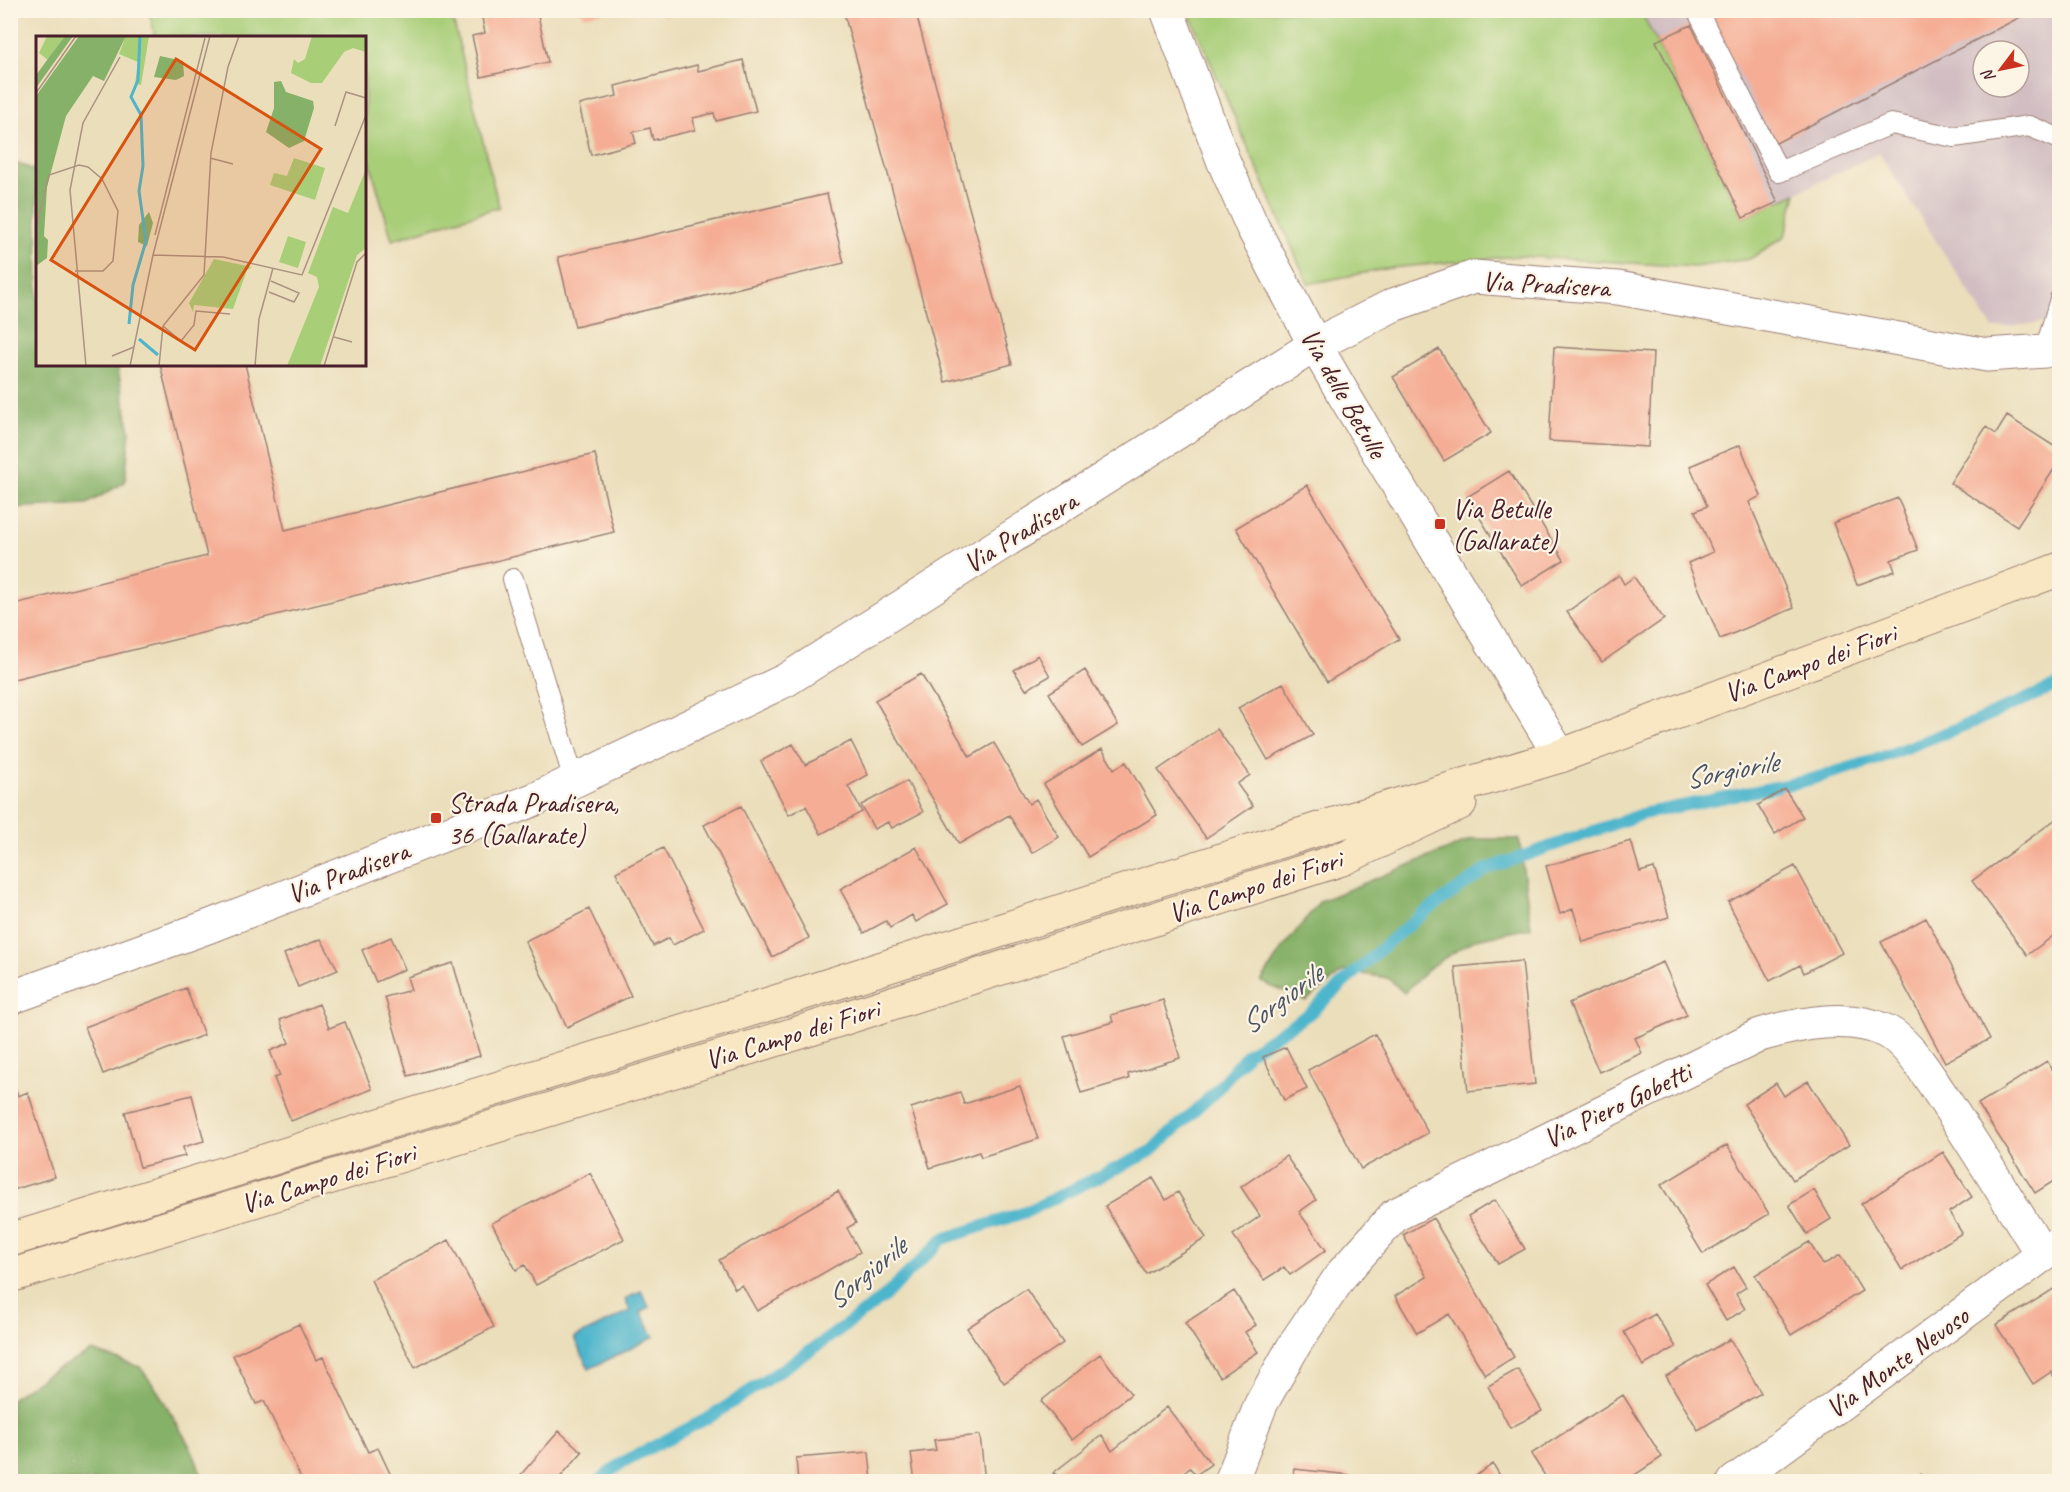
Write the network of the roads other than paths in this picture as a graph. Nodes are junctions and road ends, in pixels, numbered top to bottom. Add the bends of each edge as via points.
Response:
1 (1167, 10) edge
2 (1697, 10) edge
3 (2060, 139) edge
4 (2060, 298) edge
5 (1315, 345) junction
6 (2052, 347) edge
7 (2060, 569) edge
8 (513, 579) dead end
9 (1560, 756) junction
10 (574, 780) junction
11 (10, 998) edge
12 (10, 1240) edge
13 (2051, 1249) edge
14 (10, 1276) edge
15 (1231, 1482) edge
16 (1734, 1482) edge

1 - 5 street, Via delle Betulle via 1222,160
2 - 3 lane via 1779,172 1891,124 1954,137 2029,126
4 - 6 lane
5 - 6 street, Via Pradisera via 1393,305 1474,277 1618,288 1987,355
5 - 9 street, Via delle Betulle
5 - 10 street, Via Pradisera via 786,680
7 - 9 street, Via Campo dei Fiori
8 - 10 lane
9 - 12 street, Via Campo dei Fiori
9 - 14 street, Via Campo dei Fiori via 1342,859 826,1024
10 - 11 street, Via Pradisera via 538,798 210,926
13 - 15 street, Via Piero Gobetti via 1910,1051 1887,1031 1852,1022 1788,1026 1760,1035 1395,1215 1342,1274 1296,1342 1261,1404
13 - 16 street, Via Monte Nevoso

